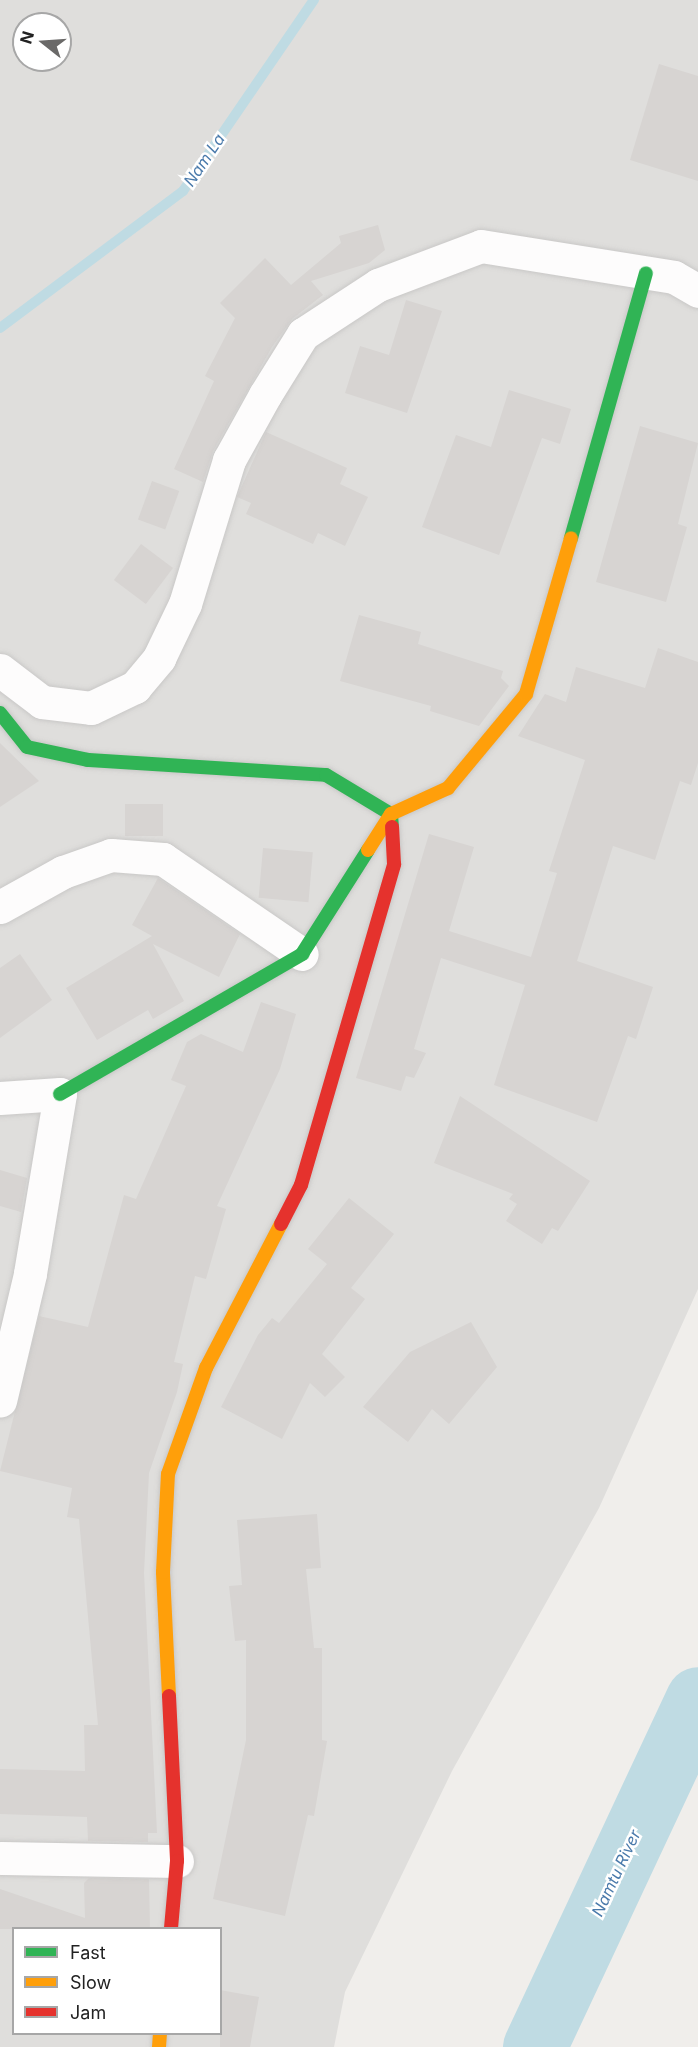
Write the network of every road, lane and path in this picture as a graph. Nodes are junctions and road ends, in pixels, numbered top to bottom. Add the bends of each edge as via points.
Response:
1 (646, 273) junction
2 (698, 291) edge
3 (0, 670) edge
4 (0, 713) edge
5 (391, 814) junction
6 (0, 907) edge
7 (302, 954) junction
8 (60, 1094) junction
9 (0, 1098) edge
10 (0, 1401) edge
11 (0, 1858) edge
12 (177, 1862) junction
13 (171, 1927) edge

1 - 2 street via 674,277
1 - 3 street via 481,246 378,285 303,334 265,395 229,460 185,604 159,658 135,687 91,708 42,702
1 - 5 street via 526,694 480,756 448,788
4 - 5 street via 27,747 88,760 326,775
5 - 7 street
5 - 12 street via 394,864 301,1185 206,1368 168,1474 163,1572
6 - 7 street via 63,872 111,855 163,859
7 - 8 street
8 - 9 street
8 - 10 street via 30,1274
11 - 12 street
12 - 13 street

